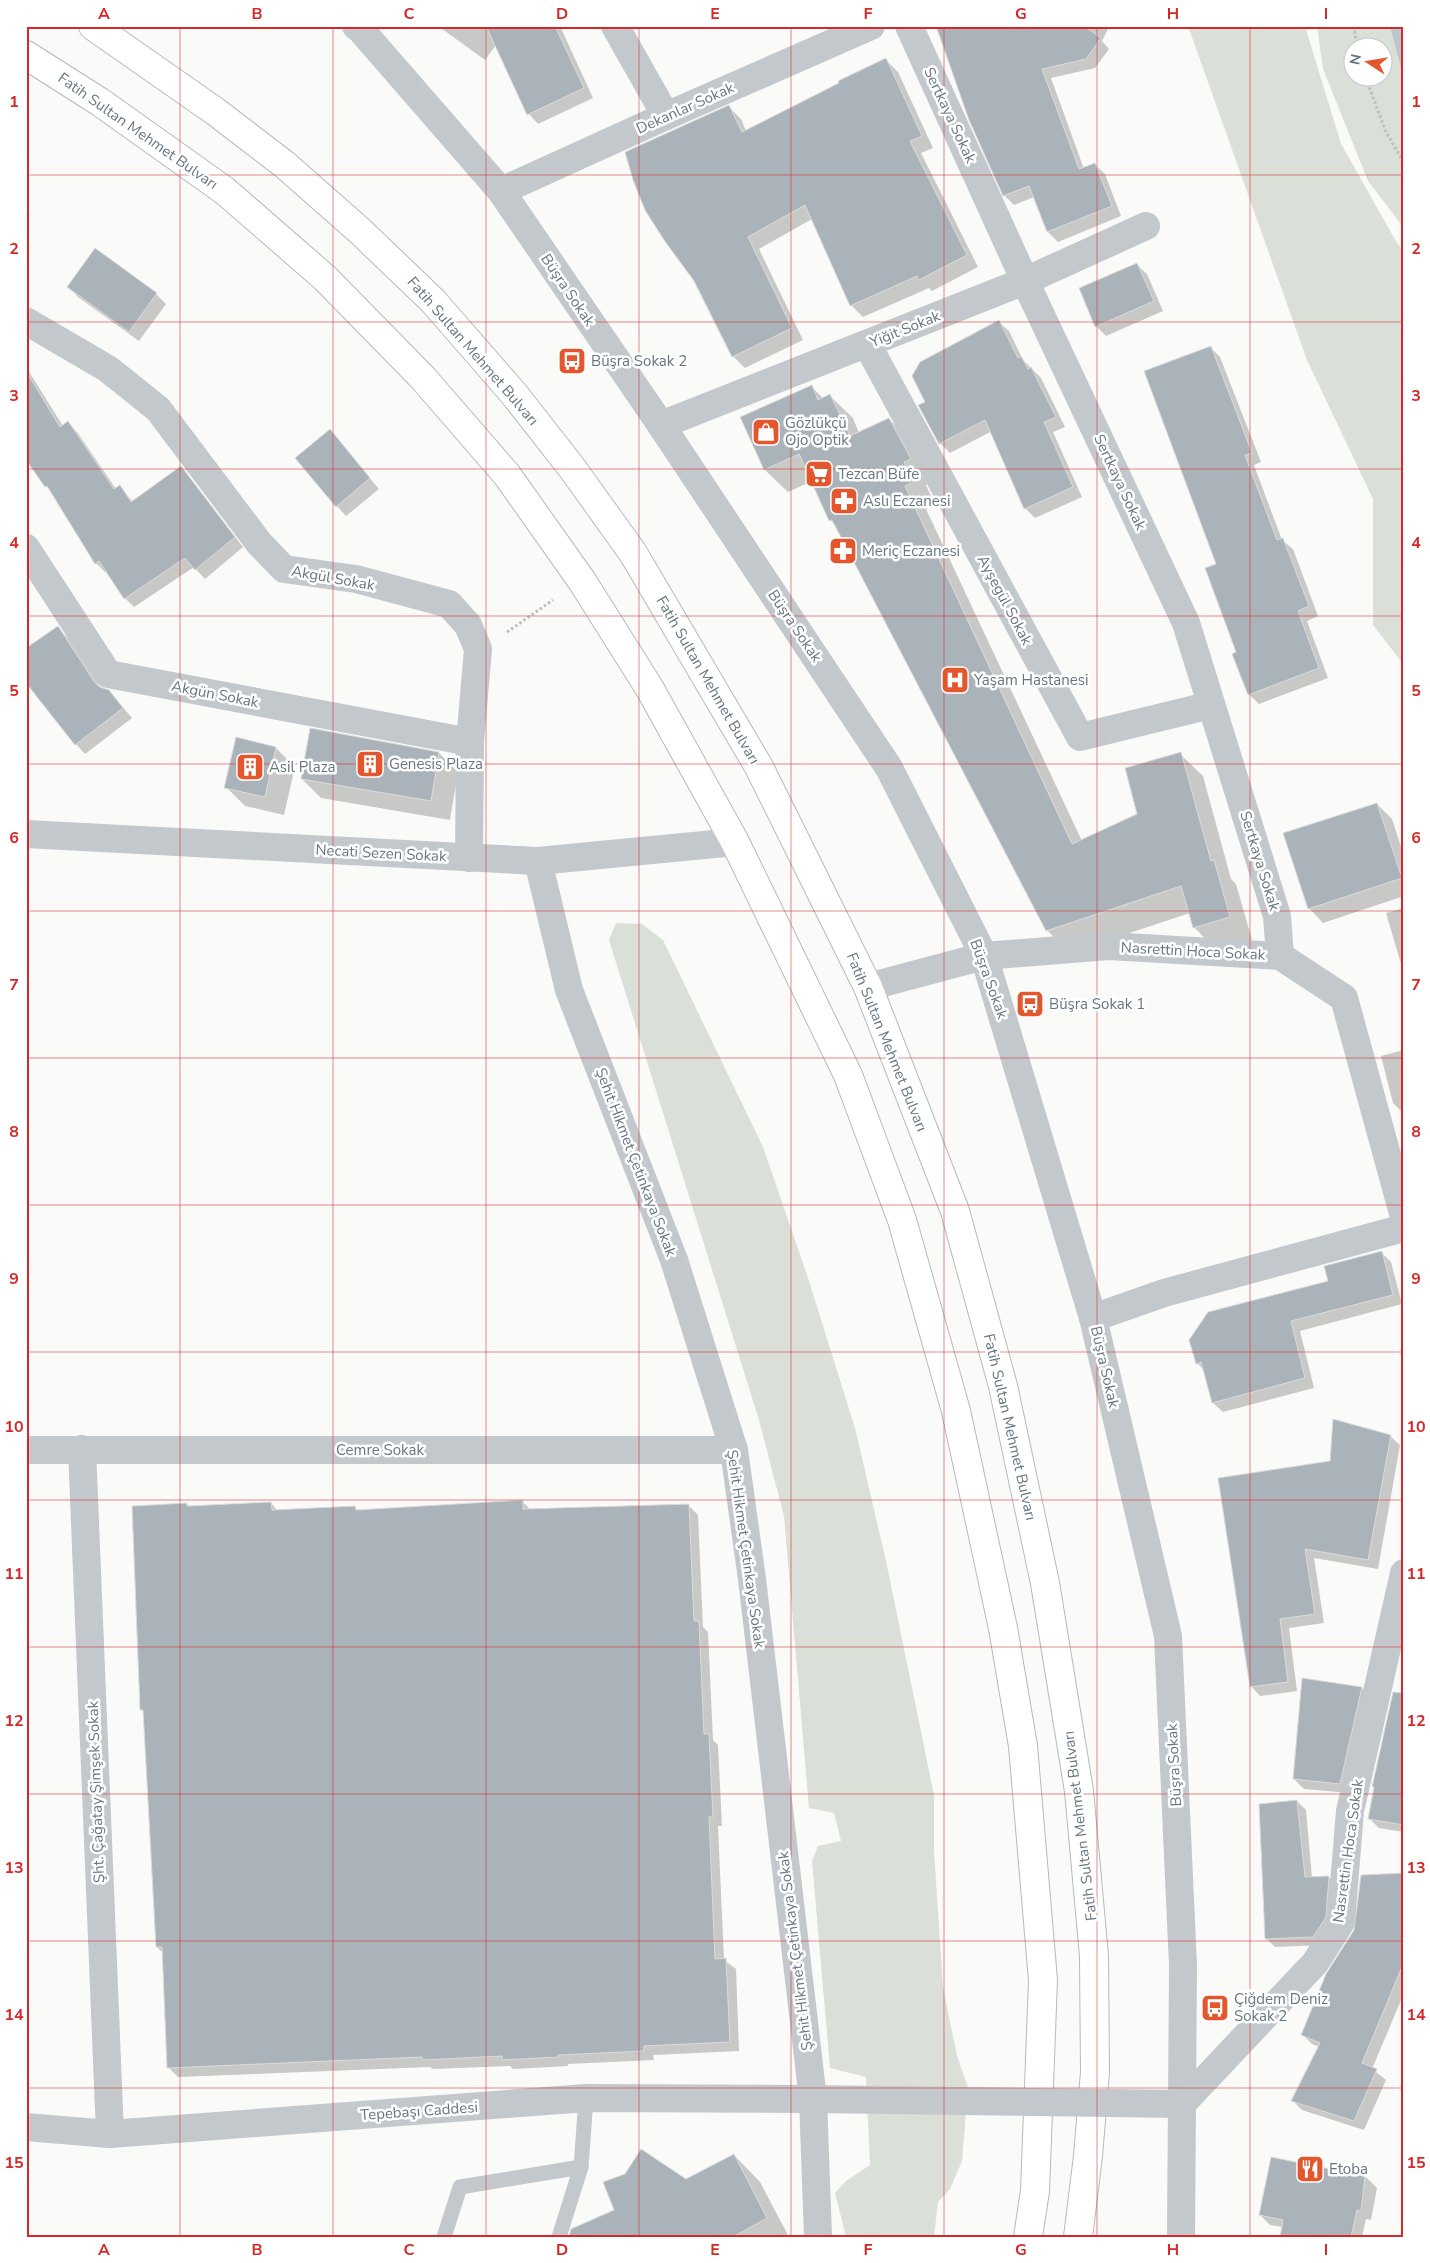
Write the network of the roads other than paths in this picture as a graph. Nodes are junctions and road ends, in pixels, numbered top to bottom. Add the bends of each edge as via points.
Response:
1 (92, 26) edge
2 (615, 26) edge
3 (871, 26) edge
4 (909, 26) edge
5 (360, 27) edge
6 (26, 55) edge
7 (666, 116) junction
8 (501, 191) junction
9 (1146, 226) dead end
10 (1025, 281) junction
11 (26, 320) edge
12 (867, 344) junction
13 (661, 425) junction
14 (26, 548) edge
15 (1211, 705) junction
16 (470, 742) junction
17 (26, 834) edge
18 (735, 842) junction
19 (469, 858) junction
20 (538, 861) junction
21 (984, 956) junction
22 (1280, 956) junction
23 (868, 987) junction
24 (1404, 1217) edge
25 (1404, 1228) edge
26 (1093, 1318) junction
27 (82, 1449) junction
28 (26, 1450) edge
29 (734, 1450) junction
30 (1404, 1573) edge
31 (586, 2098) junction
32 (813, 2099) junction
33 (1182, 2104) junction
34 (26, 2127) edge
35 (110, 2134) junction
36 (581, 2168) junction
37 (444, 2237) edge
38 (559, 2237) edge
39 (818, 2237) edge
40 (1028, 2237) edge
41 (1078, 2237) edge
42 (1181, 2237) edge

1 - 23 main road, Fatih Sultan Mehmet Bulvarı via 216,112 284,164 433,301 514,394 572,468 643,569 759,767
2 - 7 street
3 - 7 street, Dekanlar Sokak
4 - 10 street, Sertkaya Sokak
5 - 8 street, Büşra Sokak
6 - 18 main road, Fatih Sultan Mehmet Bulvarı via 100,102 225,191 325,278 423,378 507,476 582,581 650,689
7 - 8 street, Dekanlar Sokak
8 - 13 street, Büşra Sokak
9 - 10 street, Yiğit Sokak
10 - 12 street, Yiğit Sokak
10 - 15 street, Sertkaya Sokak via 1186,623
11 - 16 street, Akgül Sokak via 108,369 158,409 259,543 284,569 356,579 450,604 468,625 478,649
12 - 13 street, Yiğit Sokak
12 - 15 street, Ayşegül Sokak via 1080,737
13 - 21 street, Büşra Sokak via 889,768
14 - 16 street, Akgün Sokak via 108,674
15 - 22 street, Sertkaya Sokak via 1277,916
16 - 19 street, Akgül Sokak
17 - 19 street, Necati Sezen Sokak
18 - 20 street, Necati Sezen Sokak
18 - 40 main road, Fatih Sultan Mehmet Bulvarı via 848,1075 902,1220 956,1411 1003,1628 1023,1746 1043,1980 1035,2191
19 - 20 street, Necati Sezen Sokak
20 - 29 street, Şehit Hikmet Çetinkaya Sokak via 569,990 674,1260
21 - 22 street, Nasrettin Hoca Sokak via 1109,946
21 - 23 street, Nasrettin Hoca Sokak
21 - 26 street, Büşra Sokak
22 - 24 street, Nasrettin Hoca Sokak via 1344,998
23 - 41 main road, Fatih Sultan Mehmet Bulvarı via 955,1211 1003,1386 1045,1583 1079,1791 1094,1956 1095,2072
25 - 26 street via 1164,1294
26 - 33 street, Büşra Sokak via 1168,1636 1183,1965
27 - 28 street, Cemre Sokak
27 - 29 street, Cemre Sokak
27 - 35 street, Şht. Çağatay Şimşek Sokak
29 - 32 street, Şehit Hikmet Çetinkaya Sokak
30 - 33 street, Nasrettin Hoca Sokak via 1350,1811 1341,1922 1316,1963
31 - 32 street, Tepebaşı Caddesi
31 - 35 street, Tepebaşı Caddesi
31 - 36 lane
32 - 33 street, Tepebaşı Caddesi, bridge
32 - 39 street, Şehit Hikmet Çetinkaya Sokak
33 - 42 street, Büşra Sokak
34 - 35 street, Tepebaşı Caddesi
36 - 37 lane via 460,2186
36 - 38 lane

